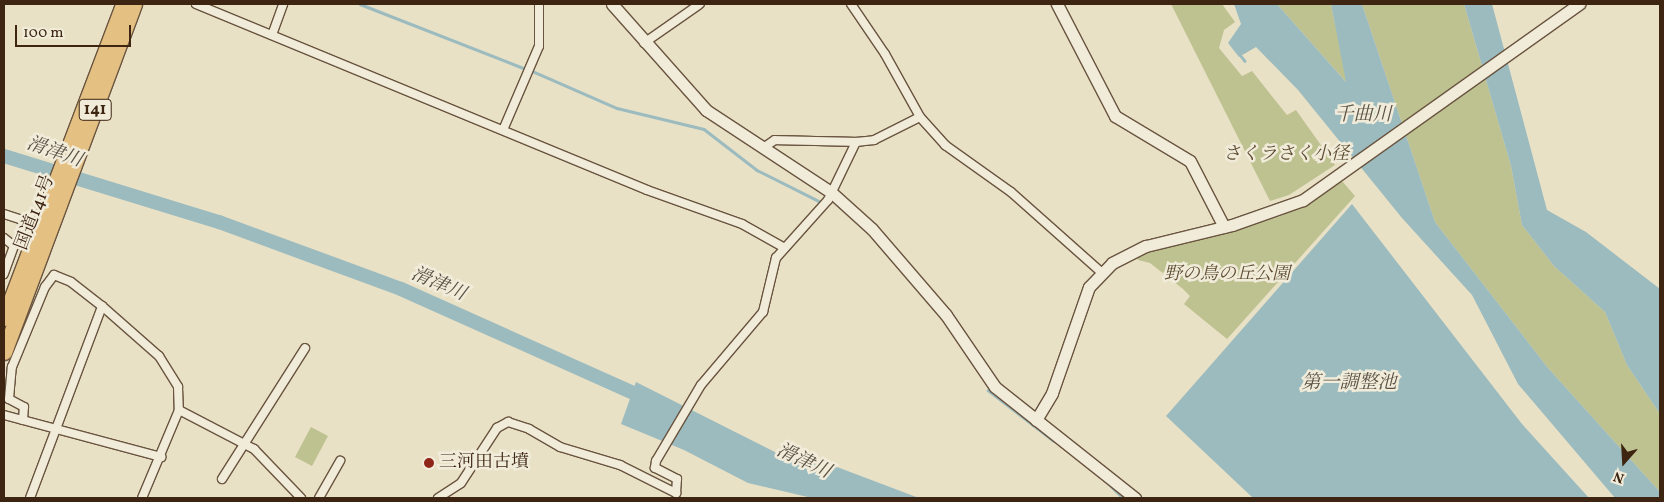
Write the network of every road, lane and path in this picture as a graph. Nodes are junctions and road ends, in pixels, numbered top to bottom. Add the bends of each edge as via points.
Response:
1 (123, 4) edge
2 (134, 4) edge
3 (196, 4) edge
4 (284, 4) edge
5 (539, 4) edge
6 (612, 4) edge
7 (700, 4) edge
8 (851, 4) edge
9 (1057, 4) edge
10 (1580, 4) edge
11 (272, 34) junction
12 (644, 43) junction
13 (920, 117) junction
14 (502, 130) junction
15 (856, 142) junction
16 (763, 148) junction
17 (831, 192) junction
18 (4, 214) edge
19 (46, 218) junction
20 (1224, 227) junction
21 (4, 238) edge
22 (785, 248) junction
23 (1101, 272) junction
24 (4, 274) edge
25 (102, 306) junction
26 (4, 318) edge
27 (305, 348) dead end
28 (4, 352) edge
29 (179, 410) junction
30 (4, 415) edge
31 (23, 420) junction
32 (1036, 420) junction
33 (56, 428) junction
34 (243, 442) junction
35 (161, 457) junction
36 (340, 461) dead end
37 (222, 479) dead end
38 (30, 498) edge
39 (142, 498) edge
40 (301, 498) edge
41 (319, 498) edge
42 (438, 498) edge
43 (1135, 498) edge

1 - 19 highway, 国道141号 / 141
2 - 19 highway, 国道141号 / 141
3 - 11 street
4 - 11 street
5 - 14 street via 539,46
6 - 12 street
7 - 12 street
8 - 13 street via 885,54
9 - 20 street via 1115,116 1190,161
10 - 20 street via 1348,170 1289,207
11 - 14 street
12 - 16 street via 706,110
13 - 15 street via 874,140
13 - 23 street via 959,158 1012,192
14 - 22 street via 742,224
15 - 16 street via 775,140
15 - 17 street
16 - 17 street
17 - 22 street via 810,224
17 - 32 street via 907,268 946,315 995,387
18 - 19 street
19 - 26 highway, 国道141号 / 141
19 - 28 highway, 国道141号 / 141
20 - 23 street via 1134,250
21 - 24 street via 14,246
22 - 42 street via 773,264 763,312 694,399 656,462 655,468 677,479 676,493 620,465 560,447 529,429 508,422 497,428 461,483
23 - 32 street via 1082,304 1052,393
25 - 29 street via 166,362 178,387
25 - 31 street via 71,282 54,275 50,278 11,373 10,398 24,407
25 - 33 street
27 - 34 street
29 - 34 street
29 - 35 street
30 - 31 street
31 - 33 street
32 - 43 street
33 - 35 street
33 - 38 street
34 - 37 street
34 - 40 street
35 - 39 street
36 - 41 street

